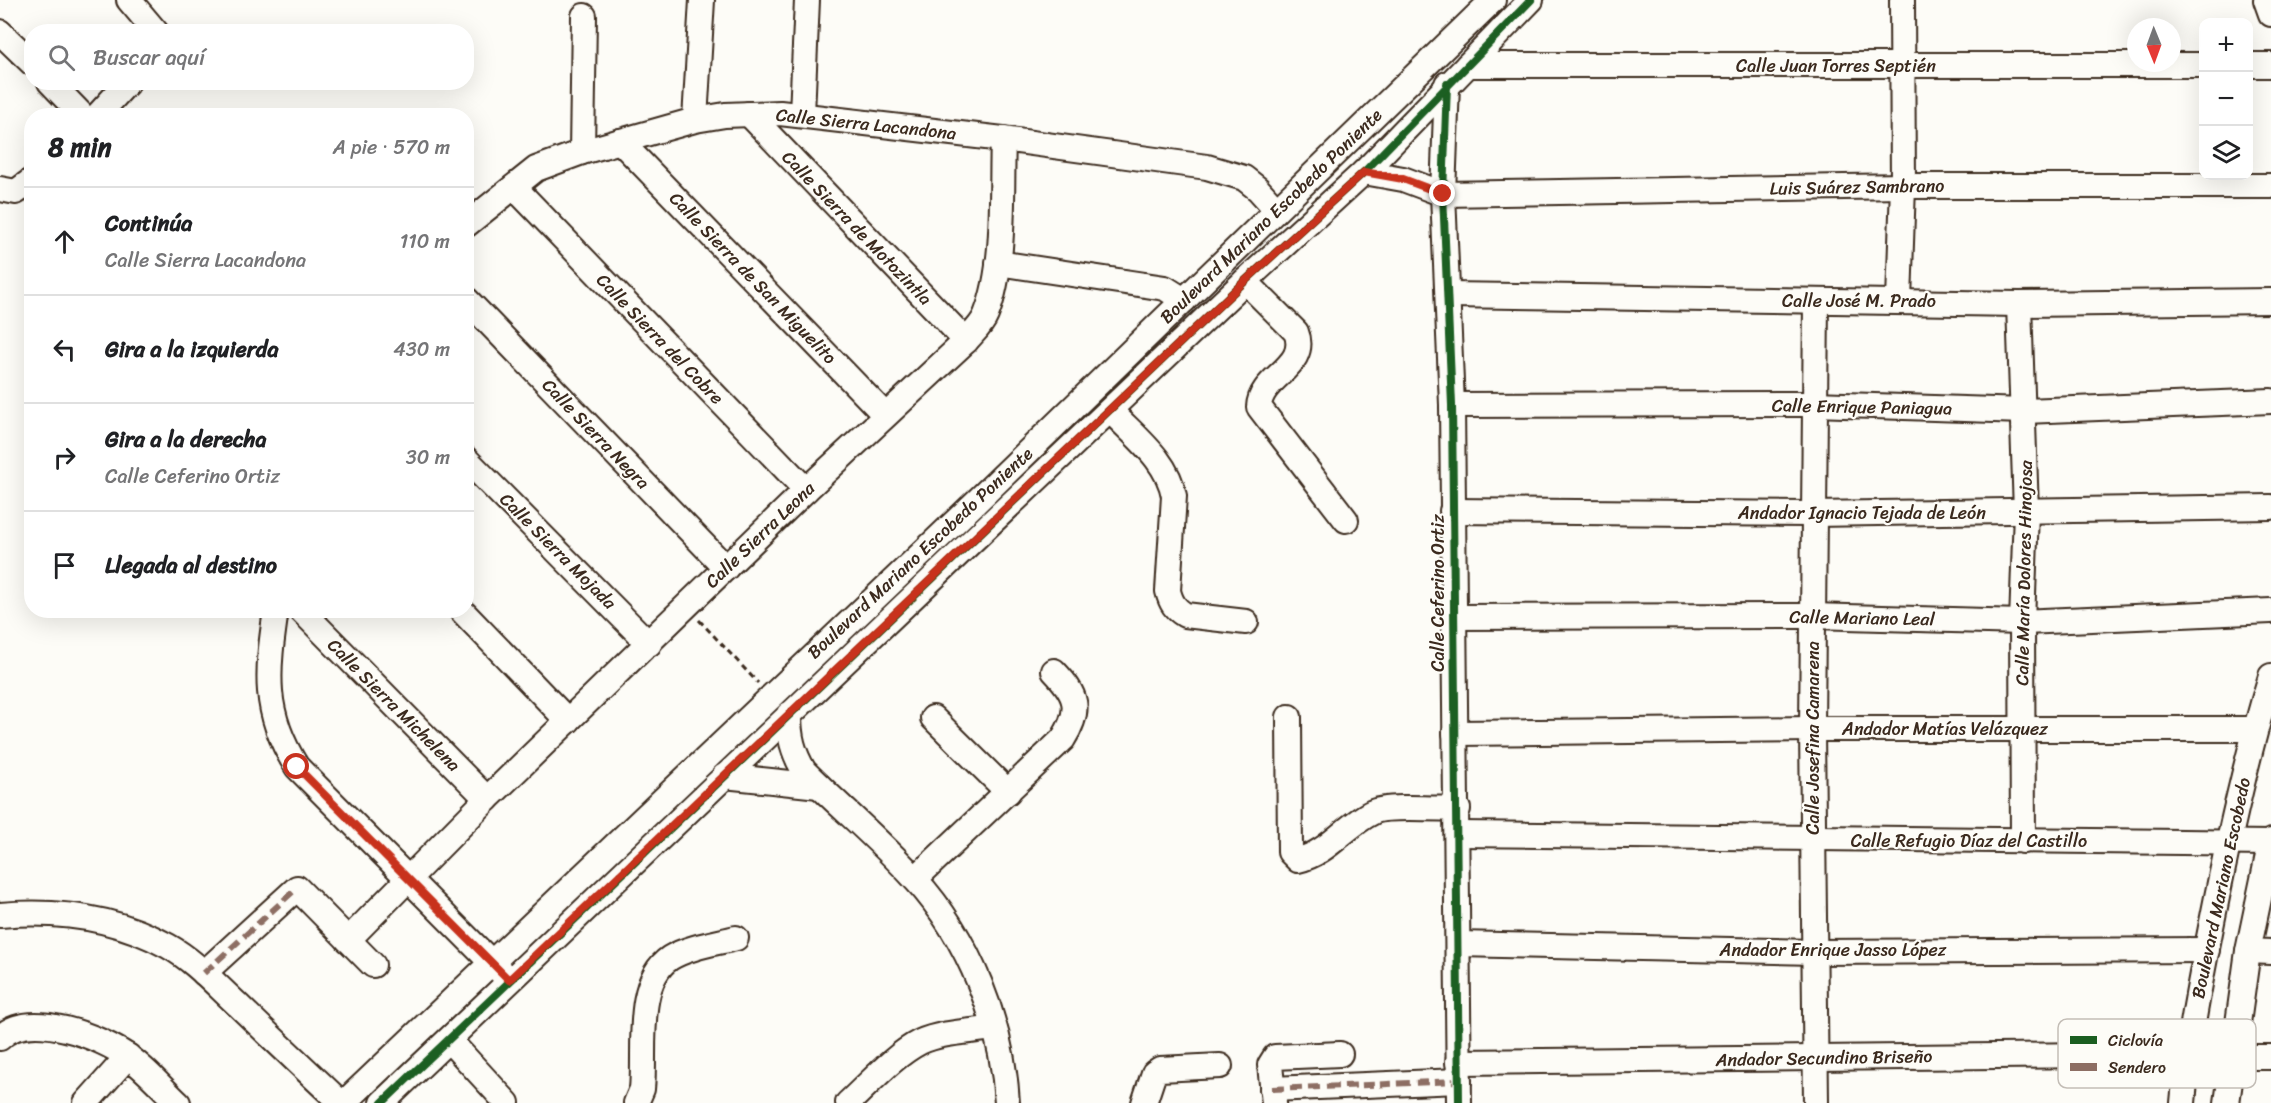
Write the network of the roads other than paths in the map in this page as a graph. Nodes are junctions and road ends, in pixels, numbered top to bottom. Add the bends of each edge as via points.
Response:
1 (129, 0) edge
2 (702, 0) edge
3 (807, 0) edge
4 (1493, 0) edge
5 (1531, 0) edge
6 (1902, 0) edge
7 (2265, 0) edge
8 (2271, 14) edge
9 (584, 16) dead end
10 (149, 24) edge
11 (0, 32) edge
12 (24, 55) edge
13 (1468, 65) junction
14 (2199, 65) edge
15 (2253, 65) edge
16 (2271, 65) edge
17 (1900, 66) junction
18 (1447, 84) junction
19 (58, 90) edge
20 (121, 90) edge
21 (75, 108) edge
22 (104, 108) edge
23 (749, 114) junction
24 (802, 114) junction
25 (694, 120) junction
26 (1003, 139) junction
27 (620, 141) junction
28 (582, 152) junction
29 (1364, 172) junction
30 (24, 186) edge
31 (1903, 186) junction
32 (2271, 186) edge
33 (514, 187) junction
34 (0, 190) edge
35 (1443, 194) junction
36 (1276, 209) junction
37 (474, 219) edge
38 (998, 263) junction
39 (1245, 281) junction
40 (1448, 295) junction
41 (1185, 300) junction
42 (1899, 300) junction
43 (1816, 301) junction
44 (2271, 301) edge
45 (2019, 304) junction
46 (474, 308) edge
47 (966, 341) junction
48 (2271, 401) edge
49 (1814, 404) junction
50 (1452, 405) junction
51 (1111, 411) junction
52 (2024, 411) junction
53 (885, 414) junction
54 (474, 467) edge
55 (806, 490) junction
56 (976, 502) junction
57 (2271, 507) edge
58 (1452, 511) junction
59 (2026, 512) junction
60 (1813, 514) junction
61 (1346, 520) dead end
62 (995, 521) junction
63 (726, 568) junction
64 (2271, 612) edge
65 (1812, 616) junction
66 (1453, 617) junction
67 (275, 618) edge
68 (309, 618) edge
69 (469, 618) edge
70 (1246, 622) dead end
71 (2022, 622) junction
72 (649, 644) junction
73 (1053, 671) dead end
74 (2271, 676) edge
75 (789, 714) junction
76 (1289, 717) dead end
77 (933, 718) dead end
78 (568, 721) junction
79 (1812, 729) junction
80 (2255, 729) junction
81 (2022, 730) junction
82 (1455, 733) junction
83 (724, 776) junction
84 (819, 786) junction
85 (1008, 792) junction
86 (487, 799) junction
87 (1458, 808) junction
88 (1458, 834) junction
89 (1814, 840) junction
90 (2023, 841) junction
91 (2271, 842) edge
92 (2228, 844) junction
93 (407, 878) junction
94 (915, 879) junction
95 (0, 915) edge
96 (736, 938) dead end
97 (348, 940) junction
98 (1459, 944) junction
99 (2207, 950) junction
100 (1815, 952) junction
101 (2259, 952) edge
102 (492, 963) junction
103 (374, 965) dead end
104 (204, 973) junction
105 (509, 980) junction
106 (2195, 1019) edge
107 (2242, 1019) edge
108 (994, 1028) junction
109 (0, 1038) edge
110 (449, 1040) junction
111 (1340, 1054) dead end
112 (2058, 1055) edge
113 (128, 1056) junction
114 (2256, 1057) edge
115 (2271, 1057) edge
116 (1816, 1058) junction
117 (1221, 1066) dead end
118 (1459, 1082) edge
119 (1272, 1086) edge
120 (2185, 1088) edge
121 (2229, 1088) edge
122 (86, 1103) edge
123 (178, 1103) edge
124 (342, 1103) edge
125 (382, 1103) edge
126 (507, 1103) edge
127 (636, 1103) edge
128 (848, 1103) edge
129 (1006, 1103) edge
130 (1144, 1103) edge
131 (1816, 1103) edge
132 (2183, 1103) edge
133 (2227, 1103) edge

1 - 10 street
2 - 25 street
3 - 24 street
4 - 36 street, Boulevard Mariano Escobedo Poniente
5 - 13 street, Boulevard Mariano Escobedo Poniente
6 - 17 street
7 - 8 street
9 - 28 street
11 - 12 street
13 - 17 street, Calle Juan Torres Septién
13 - 18 street, Boulevard Mariano Escobedo Poniente
14 - 17 street, Calle Juan Torres Septién
15 - 16 street
17 - 31 street
18 - 29 street, Boulevard Mariano Escobedo Poniente
18 - 35 street, Calle Ceferino Ortiz
19 - 21 street
20 - 22 street
23 - 24 street, Calle Sierra Lacandona
23 - 25 street, Calle Sierra Lacandona
23 - 47 street, Calle Sierra de Motozintla
24 - 26 street, Calle Sierra Lacandona
25 - 27 street, Calle Sierra Lacandona
26 - 36 street, Calle Sierra Lacandona via 1227,172 1244,178
26 - 38 street, Calle Sierra Leona
27 - 28 street, Calle Sierra Lacandona
27 - 53 street, Calle Sierra de San Miguelito
28 - 33 street, Calle Sierra Lacandona via 536,170
29 - 35 street via 1403,179
29 - 39 street, Boulevard Mariano Escobedo Poniente
30 - 34 street via 16,192
31 - 32 street, Luis Suárez Sambrano
31 - 35 street, Luis Suárez Sambrano
31 - 42 street
33 - 37 street, Calle Sierra Lacandona
33 - 55 street, Calle Sierra del Cobre
35 - 40 street, Calle Ceferino Ortiz
36 - 41 street, Boulevard Mariano Escobedo Poniente
38 - 41 street via 1165,288
38 - 47 street, Calle Sierra Leona via 986,315
39 - 51 street, Boulevard Mariano Escobedo Poniente
39 - 61 street via 1296,332 1300,342 1295,359 1264,391 1258,407
40 - 43 street, Calle José M. Prado
40 - 50 street, Calle Ceferino Ortiz
41 - 56 street, Boulevard Mariano Escobedo Poniente
42 - 43 street, Calle José M. Prado
42 - 45 street, Calle José M. Prado
43 - 49 street, Calle Josefina Camarena
44 - 45 street, Calle José M. Prado
45 - 52 street, Calle María Dolores Hinojosa
46 - 63 street, Calle Sierra Negra
47 - 53 street, Calle Sierra Leona
48 - 52 street, Calle Enrique Paniagua
49 - 50 street, Calle Enrique Paniagua
49 - 52 street, Calle Enrique Paniagua
49 - 60 street, Calle Josefina Camarena
50 - 58 street, Calle Ceferino Ortiz
51 - 62 street, Boulevard Mariano Escobedo Poniente
51 - 70 street via 1162,466 1171,482 1174,496 1170,602 1185,615
52 - 59 street, Calle María Dolores Hinojosa
53 - 55 street, Calle Sierra Leona
54 - 72 street, Calle Sierra Mojada
55 - 63 street, Calle Sierra Leona
56 - 62 street
56 - 102 street, Boulevard Mariano Escobedo Poniente
57 - 59 street, Andador Ignacio Tejada de León
58 - 60 street, Andador Ignacio Tejada de León
58 - 66 street, Calle Ceferino Ortiz
59 - 60 street, Andador Ignacio Tejada de León
59 - 71 street, Calle María Dolores Hinojosa
60 - 65 street, Calle Josefina Camarena
62 - 75 street, Boulevard Mariano Escobedo Poniente
63 - 72 street, Calle Sierra Leona
64 - 71 street, Calle Mariano Leal
65 - 66 street, Calle Mariano Leal
65 - 71 street, Calle Mariano Leal
65 - 79 street, Calle Josefina Camarena
66 - 82 street, Calle Ceferino Ortiz
67 - 93 street via 268,688 271,710 285,748 297,767
68 - 86 street, Calle Sierra Michelena
69 - 78 street
71 - 81 street, Calle María Dolores Hinojosa
72 - 78 street, Calle Sierra Leona
73 - 85 street via 1072,694 1075,705 1071,727 1063,740
74 - 80 street, Boulevard Mariano Escobedo
75 - 83 street, Boulevard Mariano Escobedo Poniente
75 - 84 street via 794,754
76 - 87 street via 1290,852 1299,860 1311,857 1376,810
77 - 85 street
78 - 86 street, Calle Sierra Leona
79 - 81 street, Andador Matías Velázquez
79 - 82 street, Andador Matías Velázquez
79 - 89 street, Calle Josefina Camarena
80 - 81 street, Andador Matías Velázquez
80 - 92 street, Boulevard Mariano Escobedo
81 - 90 street, Calle María Dolores Hinojosa
82 - 87 street, Calle Ceferino Ortiz
83 - 84 street
83 - 105 street, Boulevard Mariano Escobedo Poniente
84 - 94 street
85 - 94 street
86 - 93 street, Calle Sierra Leona
87 - 88 street, Calle Ceferino Ortiz
88 - 89 street, Calle Refugio Díaz del Castillo
88 - 98 street, Calle Ceferino Ortiz
89 - 90 street, Calle Refugio Díaz del Castillo
89 - 100 street, Calle Josefina Camarena
90 - 92 street, Calle Refugio Díaz del Castillo
91 - 92 street, Calle Refugio Díaz del Castillo
91 - 101 street
92 - 99 street, Boulevard Mariano Escobedo
93 - 97 street, Calle Sierra Leona
93 - 102 street
94 - 108 street via 959,942
95 - 104 street via 81,916 123,927 169,947
96 - 127 street via 671,957 652,978 646,994 642,1089
97 - 103 street
97 - 104 street via 297,888
98 - 100 street, Andador Enrique Jasso López
98 - 118 street, Calle Ceferino Ortiz
99 - 100 street, Andador Enrique Jasso López
99 - 106 street, Boulevard Mariano Escobedo
100 - 116 street, Calle Josefina Camarena
101 - 107 street
102 - 105 street
102 - 124 street, Boulevard Mariano Escobedo Poniente
104 - 124 street
105 - 110 street, Boulevard Mariano Escobedo Poniente
108 - 128 street via 920,1042
108 - 129 street via 1002,1054
109 - 113 street via 19,1027 49,1026 75,1032
110 - 125 street, Boulevard Mariano Escobedo Poniente
110 - 126 street
111 - 119 street via 1275,1057
112 - 116 street, Andador Secundino Briseño
113 - 122 street
113 - 123 street
114 - 115 street
116 - 118 street, Andador Secundino Briseño
116 - 131 street, Calle Josefina Camarena
117 - 130 street via 1160,1069 1154,1073
118 - 119 street, Andador Secundino Briseño
120 - 132 street, Boulevard Mariano Escobedo
121 - 133 street

